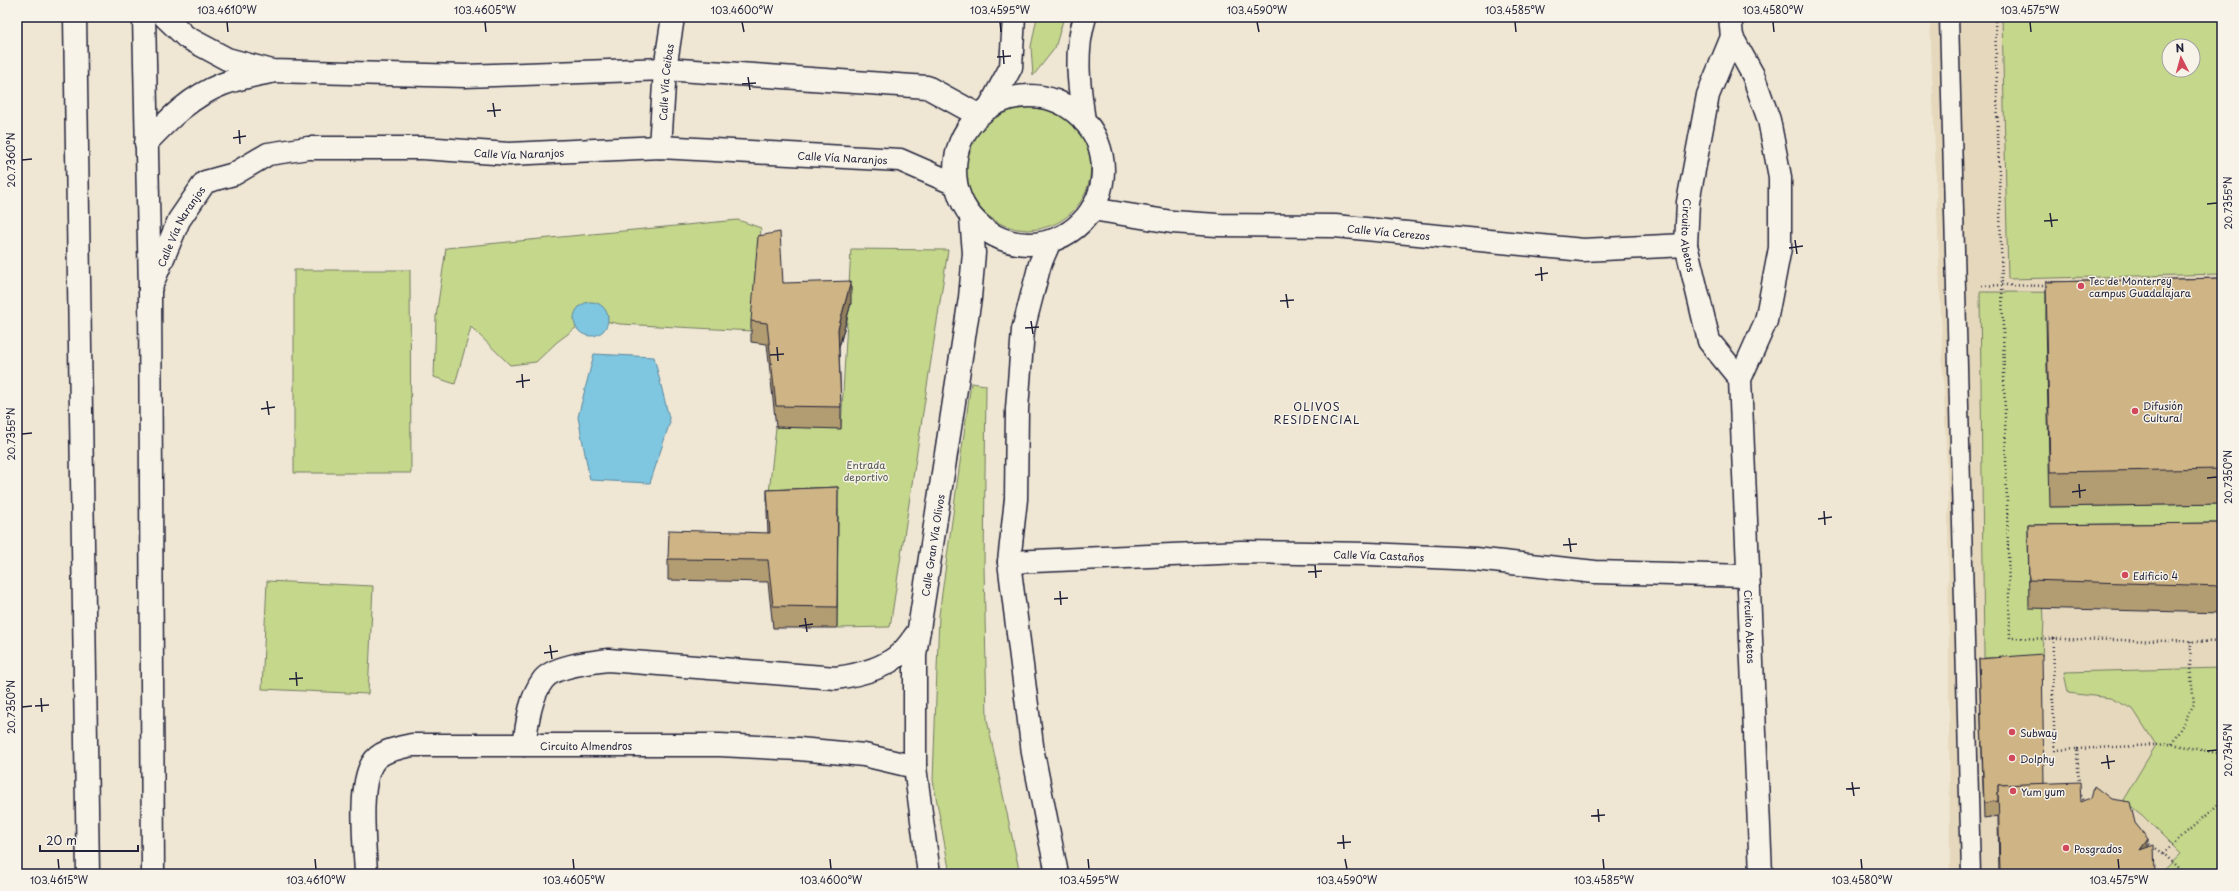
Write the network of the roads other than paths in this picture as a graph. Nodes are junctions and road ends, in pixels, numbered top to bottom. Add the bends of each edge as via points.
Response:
1 (76, 17) edge
2 (144, 17) edge
3 (165, 17) edge
4 (673, 17) edge
5 (1014, 17) edge
6 (1085, 17) edge
7 (1949, 17) edge
8 (1731, 27) edge
9 (665, 69) junction
10 (272, 71) junction
11 (984, 111) junction
12 (1084, 120) junction
13 (146, 143) junction
14 (660, 147) junction
15 (955, 184) junction
16 (1092, 209) junction
17 (971, 218) junction
18 (1050, 241) junction
19 (1686, 244) junction
20 (150, 289) junction
21 (1740, 379) junction
22 (1009, 562) junction
23 (1748, 576) junction
24 (919, 631) junction
25 (524, 746) junction
26 (915, 767) junction
27 (88, 874) edge
28 (153, 874) edge
29 (366, 874) edge
30 (928, 874) edge
31 (1057, 874) edge
32 (1761, 874) edge
33 (1971, 874) edge

1 - 27 street
2 - 13 street
3 - 10 street via 186,37 227,59
4 - 9 street, Calle Vía Ceibas
5 - 11 street via 1011,68
6 - 12 street via 1078,56 1078,80
7 - 33 lane
8 - 19 street, Circuito Abetos via 1708,95 1688,202
8 - 21 street, Circuito Abetos via 1770,120 1780,177 1780,248 1766,321
9 - 10 street via 465,76
9 - 11 street via 928,87
9 - 14 street, Calle Vía Ceibas
10 - 13 street via 224,83 196,97 171,116
11 - 12 street via 1017,97 1040,96 1057,101
11 - 15 street via 966,130 957,146
12 - 16 street via 1095,136 1101,154 1103,173 1100,192
13 - 20 street
14 - 15 street, Calle Vía Naranjos via 900,160
14 - 20 street, Calle Vía Naranjos via 509,154 422,148 308,148 268,154 234,174 205,182 179,220
15 - 17 street via 961,202
16 - 18 street via 1080,224 1065,235
16 - 19 street, Calle Vía Cerezos via 1172,222 1335,226 1583,250
17 - 18 street via 998,238 1015,243 1033,244
17 - 24 street, Calle Gran Vía Olivos via 974,253 970,298
18 - 22 street via 1040,264 1022,330 1017,409 1016,499
19 - 21 street, Circuito Abetos via 1709,341
20 - 28 street
21 - 23 street, Circuito Abetos
22 - 23 street, Calle Vía Castaños via 1241,552 1368,554 1475,558 1596,572
22 - 31 street via 1033,753
23 - 32 street, Circuito Abetos
24 - 25 street via 901,653 881,665 860,675 836,678 608,660 571,665 543,679 529,710
24 - 26 street, Calle Gran Vía Olivos via 915,655
25 - 26 street, Circuito Almendros via 720,745 799,749 864,755
25 - 29 street, Circuito Almendros via 412,745 392,749 382,755 372,764 364,794
26 - 30 street, Calle Gran Vía Olivos

